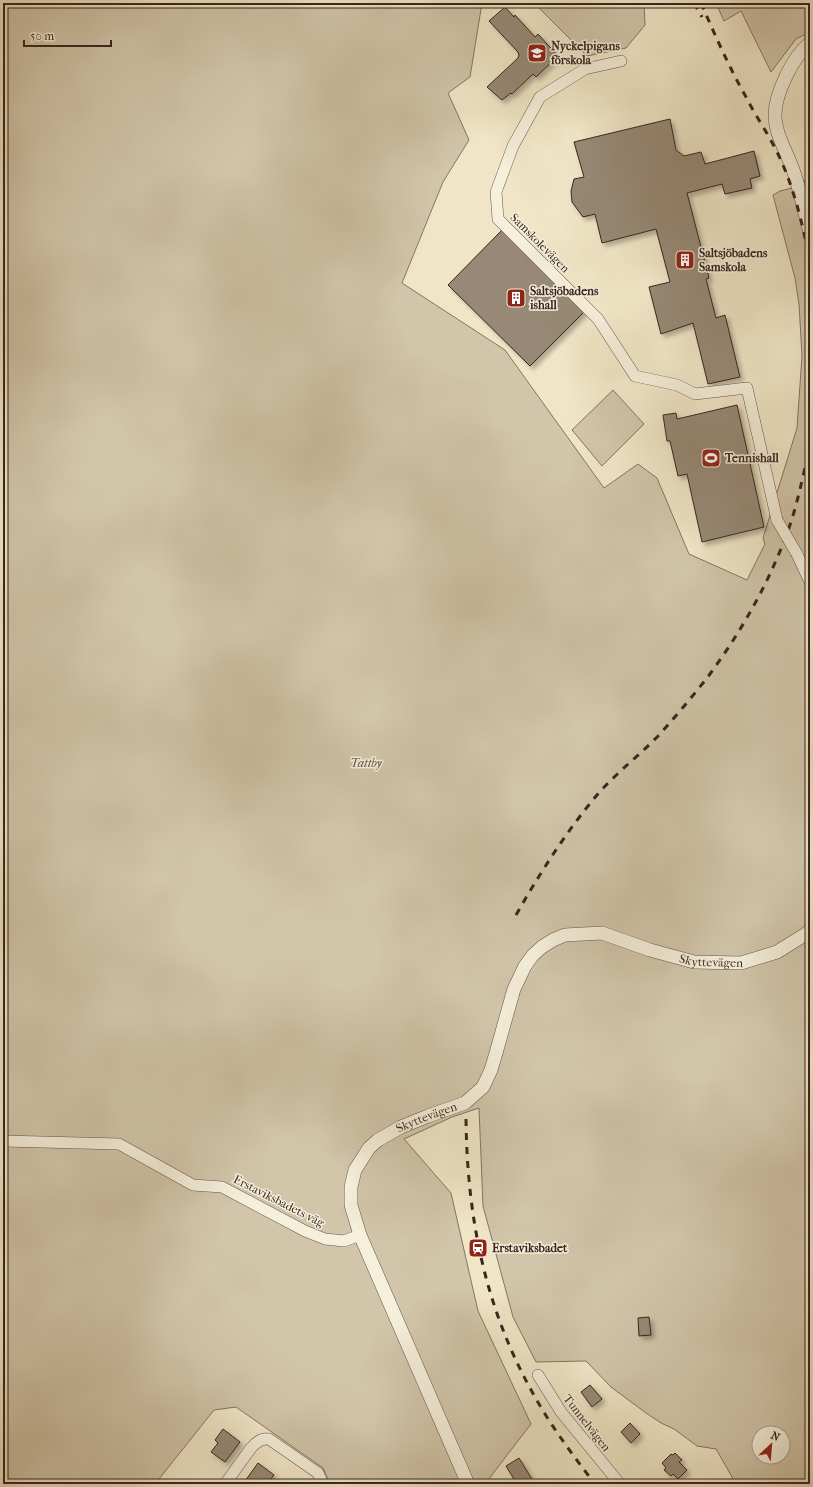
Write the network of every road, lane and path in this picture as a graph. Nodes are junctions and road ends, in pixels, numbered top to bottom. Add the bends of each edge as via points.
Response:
1 (810, 43) edge
2 (621, 61) dead end
3 (810, 232) edge
4 (810, 582) edge
5 (810, 930) edge
6 (3, 1141) edge
7 (360, 1235) junction
8 (538, 1375) dead end
9 (225, 1484) edge
10 (323, 1484) edge
11 (468, 1484) edge
12 (620, 1484) edge

1 - 3 street via 796,58 778,93 775,117
2 - 4 street, Samskolevägen, bridge via 585,69 540,97 513,146 496,192 498,219 598,319 636,376 678,385 695,394 747,388 777,520
5 - 7 street, Skyttevägen via 777,952 741,962 694,962 602,933 565,935 542,947 525,966 514,989 491,1070 483,1087 465,1103 408,1124 378,1140 369,1148 355,1170 351,1205
6 - 7 street, Erstaviksbadets väg via 119,1144 193,1185 222,1187 305,1232 325,1239 344,1241
7 - 11 street, Skyttevägen
8 - 12 street, Tunnelvägen via 560,1412
9 - 10 street via 255,1442 265,1438 318,1472

